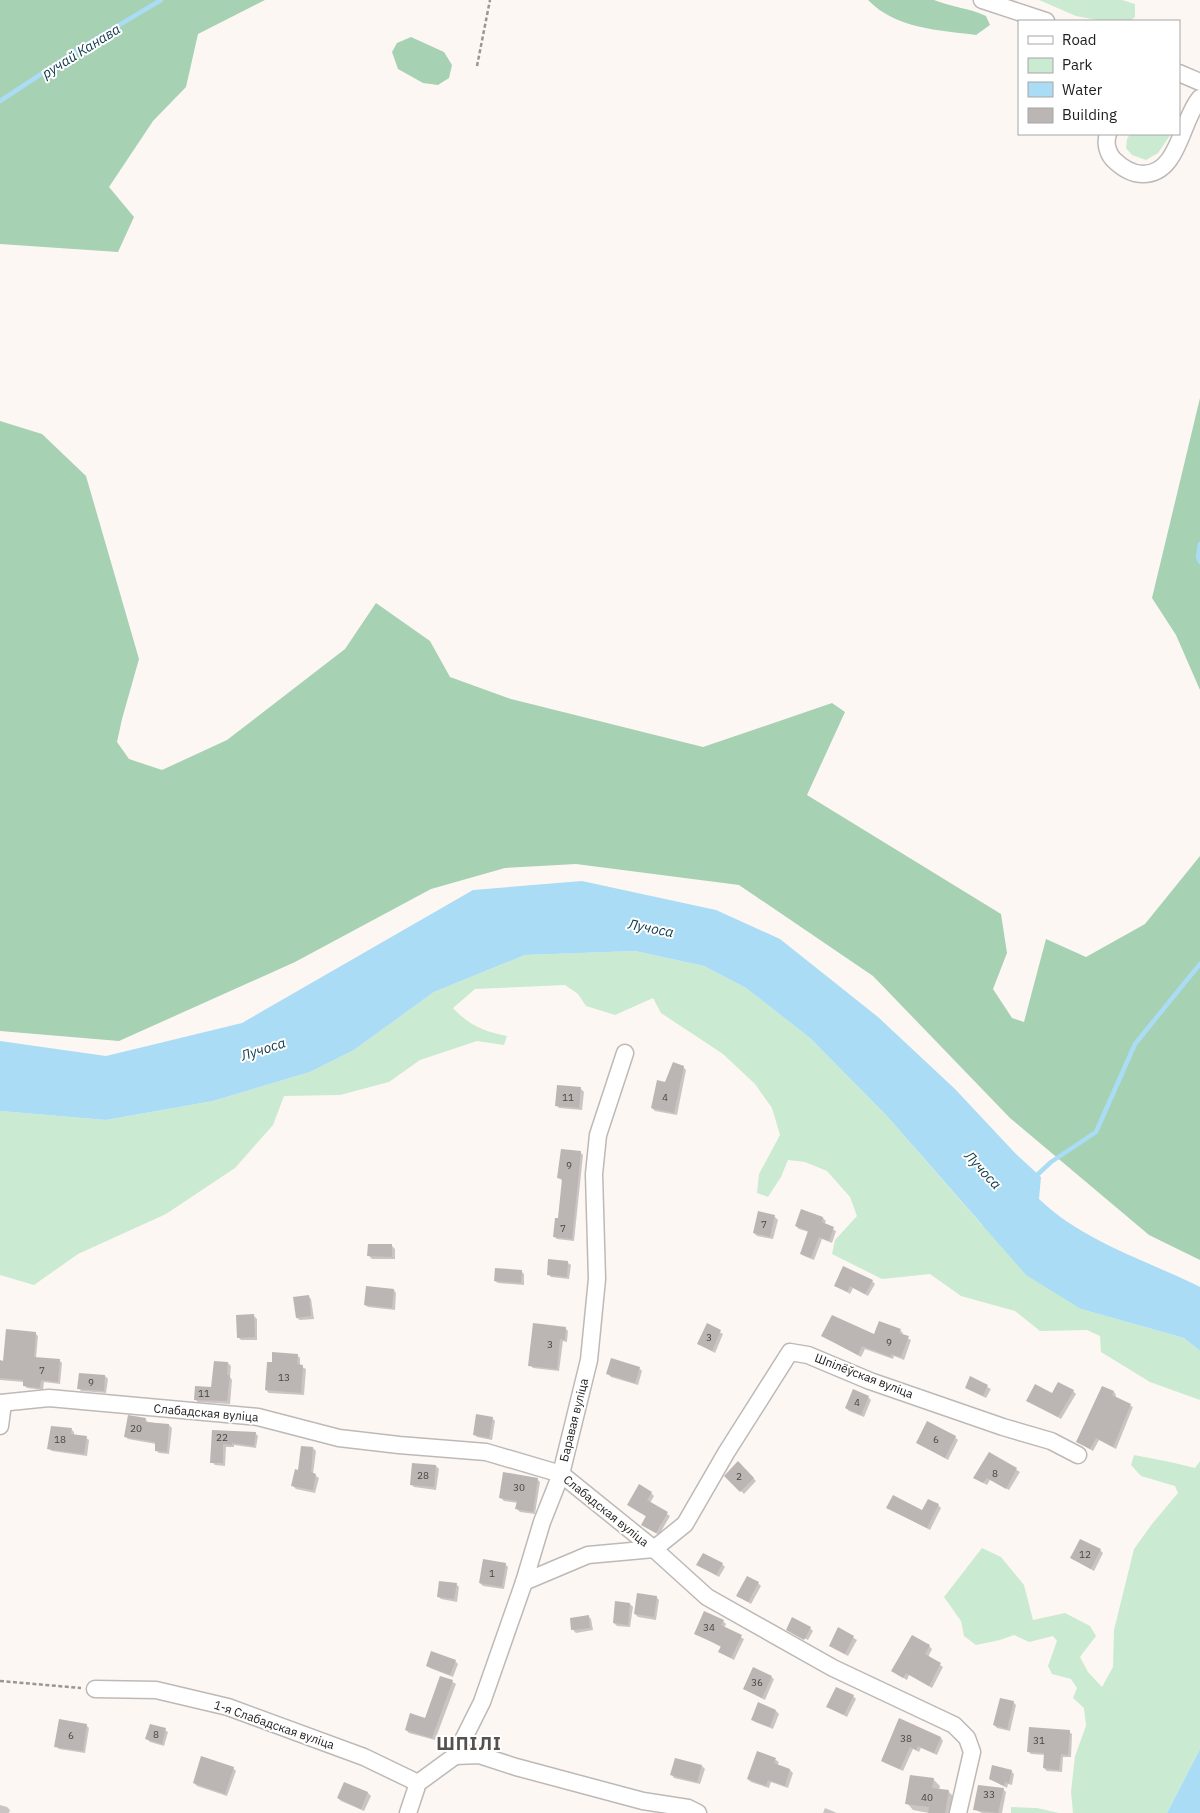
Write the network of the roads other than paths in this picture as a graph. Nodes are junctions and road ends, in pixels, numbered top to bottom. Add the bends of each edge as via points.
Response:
1 (982, 0) edge
2 (1043, 20) edge
3 (1180, 73) edge
4 (1200, 82) edge
5 (1200, 98) edge
6 (1108, 135) edge
7 (625, 1053) dead end
8 (2, 1403) edge
9 (0, 1426) edge
10 (1078, 1455) dead end
11 (561, 1474) junction
12 (654, 1549) junction
13 (524, 1582) junction
14 (94, 1689) road end
15 (455, 1756) junction
16 (418, 1783) junction
17 (408, 1813) edge
18 (698, 1813) edge
19 (958, 1813) edge

1 - 2 street
3 - 4 street
5 - 6 street via 1193,106 1174,153 1166,165 1152,174 1138,174 1117,164 1108,154
7 - 11 street, Баравая вуліца via 598,1136 594,1174 597,1279 589,1360
8 - 9 street
8 - 11 street, Слабадская вуліца via 50,1398 258,1417 339,1438 486,1452
10 - 12 street, Шпілёўская вуліца via 1051,1442 870,1381 808,1355 790,1352 685,1524
11 - 12 street, Слабадская вуліца
11 - 13 street, Баравая вуліца
12 - 13 street via 588,1555
12 - 19 street, Слабадская вуліца via 707,1597 833,1668 954,1725 967,1738 972,1752
13 - 15 street, Баравая вуліца via 482,1702
14 - 16 street, 1-я Слабадская вуліца via 156,1690 228,1707 364,1757
15 - 16 street, Баравая вуліца
15 - 18 street via 479,1755
16 - 17 street

